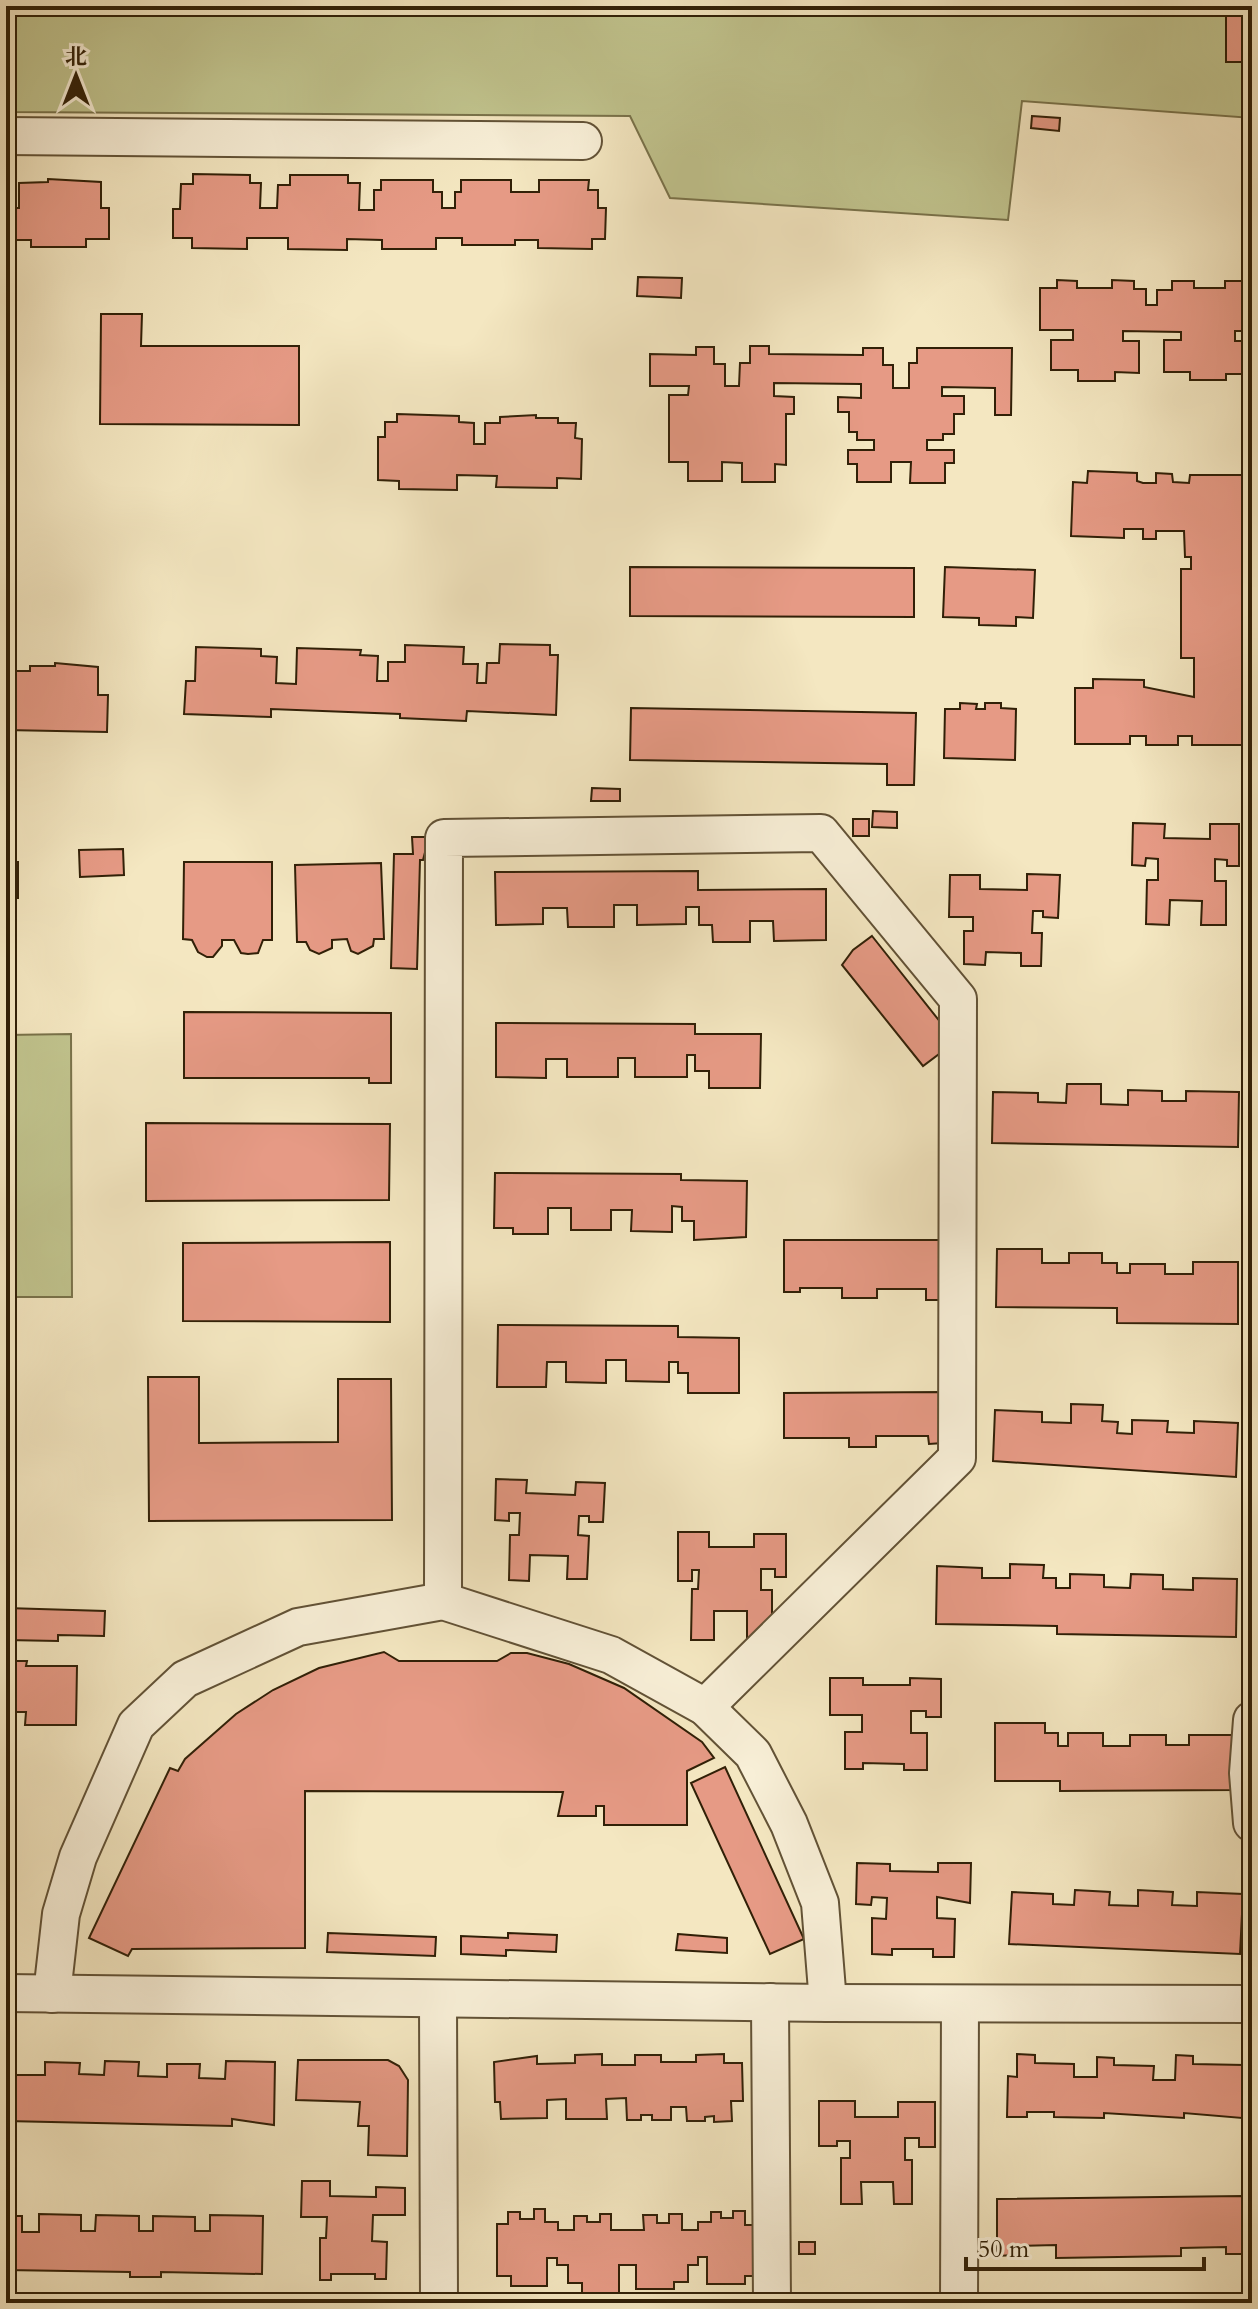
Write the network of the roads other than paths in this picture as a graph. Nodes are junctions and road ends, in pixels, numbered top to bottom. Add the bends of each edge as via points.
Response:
1 (6, 136) edge
2 (583, 141) dead end
3 (443, 1601) junction
4 (705, 1707) junction
5 (1252, 1720) edge
6 (1252, 1823) edge
7 (6, 1993) edge
8 (52, 1994) junction
9 (438, 1999) junction
10 (770, 2002) junction
11 (828, 2003) junction
12 (960, 2004) junction
13 (1252, 2004) edge
14 (439, 2303) edge
15 (772, 2303) edge
16 (959, 2303) edge

1 - 2 street
3 - 4 street via 611,1655
3 - 4 street via 444,838 821,833 958,999 957,1458
3 - 8 street via 298,1627 185,1679 136,1725 78,1857 61,1914
4 - 11 street via 753,1754 789,1824 820,1903
5 - 6 street
7 - 8 street
8 - 9 street
9 - 10 street
9 - 14 street
10 - 11 street
10 - 15 street
11 - 12 street
12 - 13 street
12 - 16 street

